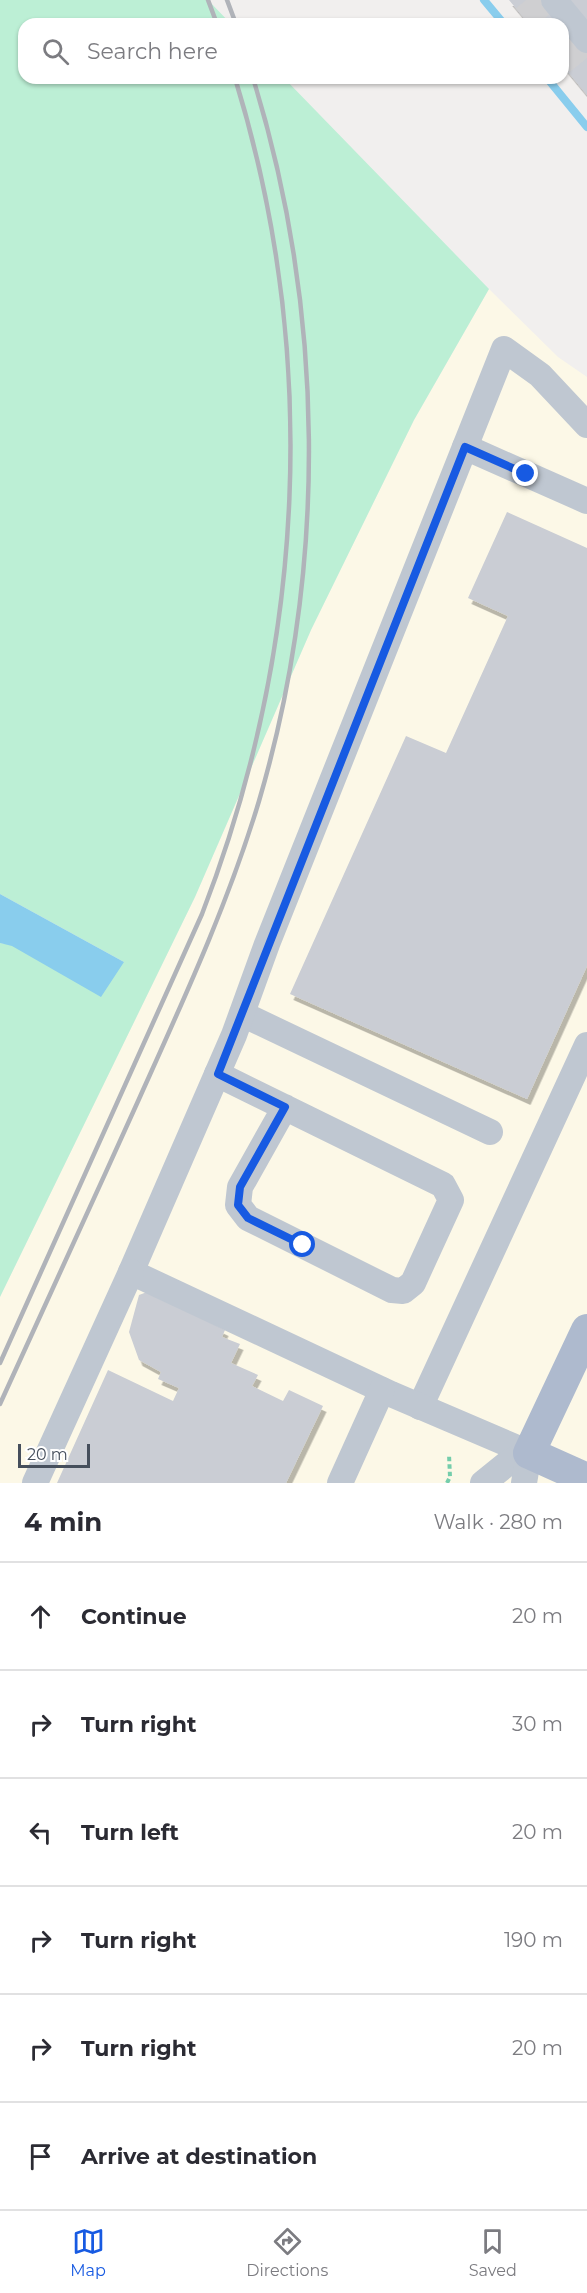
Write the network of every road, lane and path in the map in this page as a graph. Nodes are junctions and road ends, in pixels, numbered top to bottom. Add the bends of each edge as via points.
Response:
1 (554, 0) edge
2 (569, 18) edge
3 (569, 18) edge
4 (587, 40) edge
5 (587, 425) edge
6 (465, 447) junction
7 (587, 501) edge
8 (242, 1014) junction
9 (587, 1045) edge
10 (218, 1074) junction
11 (285, 1107) junction
12 (490, 1132) dead end
13 (131, 1272) junction
14 (587, 1329) edge
15 (382, 1390) junction
16 (420, 1407) junction
17 (529, 1453) junction
18 (449, 1454) dead end
19 (587, 1479) edge
20 (35, 1483) edge
21 (340, 1483) edge
22 (447, 1483) edge
23 (483, 1483) edge
24 (524, 1483) edge

1 - 3 street
2 - 4 street
5 - 6 street via 540,375 504,349
6 - 7 street
6 - 8 street
8 - 10 street
8 - 12 street
9 - 16 street
10 - 11 street
10 - 13 street
11 - 11 street via 444,1185 451,1200 413,1283 403,1291 392,1290 248,1218 238,1205 240,1187
13 - 15 street
13 - 20 street
14 - 17 main road
15 - 16 street
15 - 21 street
16 - 17 street
17 - 19 main road
17 - 23 street via 509,1461
17 - 24 street
18 - 22 path

